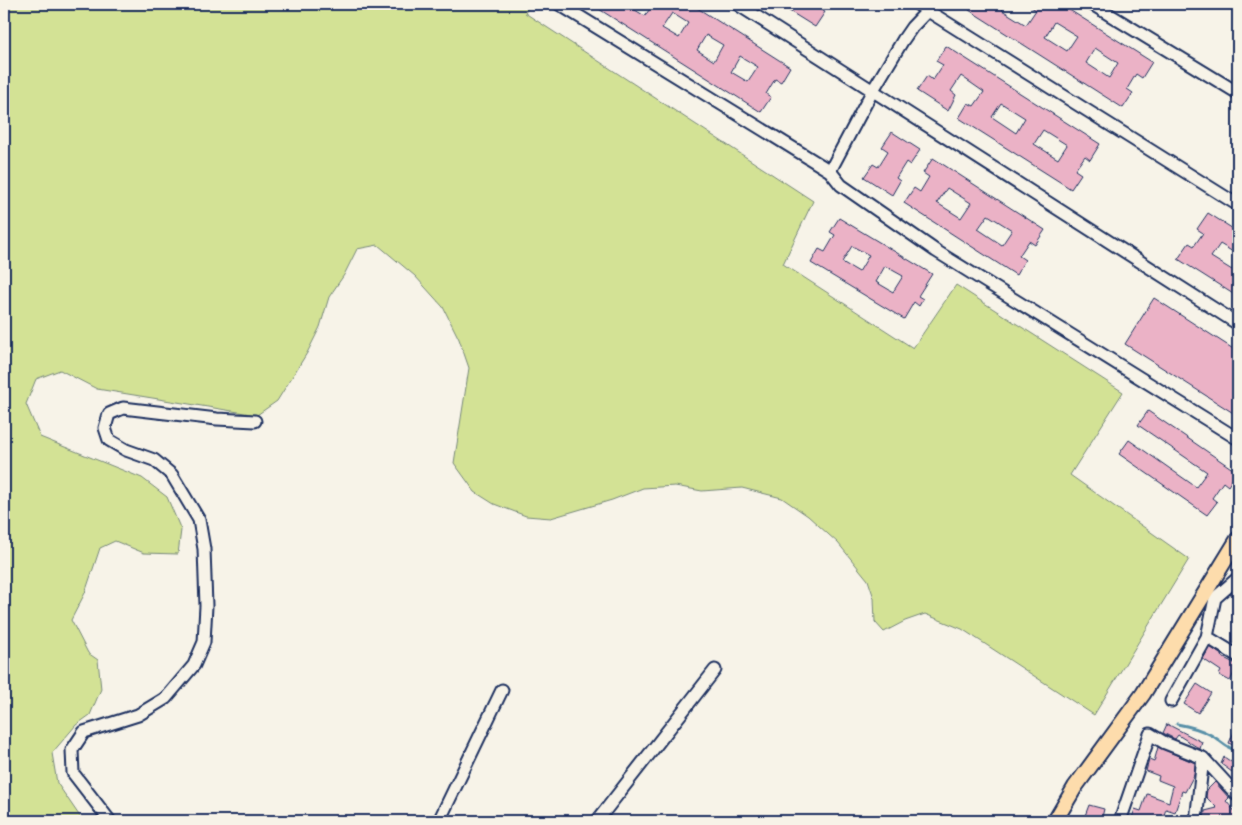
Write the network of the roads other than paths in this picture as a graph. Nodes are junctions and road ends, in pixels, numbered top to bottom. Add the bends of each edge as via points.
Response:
1 (559, 4) edge
2 (736, 4) edge
3 (917, 4) edge
4 (1092, 4) edge
5 (931, 7) edge
6 (872, 90) junction
7 (1238, 93) edge
8 (830, 171) junction
9 (1238, 205) edge
10 (1238, 324) edge
11 (255, 422) dead end
12 (1238, 439) edge
13 (1238, 539) edge
14 (1238, 578) edge
15 (1207, 637) junction
16 (1238, 656) edge
17 (714, 670) dead end
18 (502, 690) dead end
19 (1171, 701) dead end
20 (1203, 758) junction
21 (1238, 796) edge
22 (110, 821) edge
23 (439, 821) edge
24 (597, 821) edge
25 (1055, 821) edge
26 (1120, 821) edge
27 (1196, 821) edge

1 - 8 street
2 - 6 street
3 - 5 street
4 - 7 street
5 - 6 street via 903,40
5 - 9 street
6 - 8 street
6 - 10 street
8 - 12 street via 841,185 936,251
11 - 22 street via 123,408 109,414 105,428 109,440 154,460 172,475 199,520 204,549 206,606 204,642 194,665 166,698 138,715 84,732 72,750 73,773
13 - 25 main road via 1143,694 1074,787
14 - 15 street via 1215,598
15 - 16 street
15 - 19 street
17 - 24 street
18 - 23 street
20 - 21 street
20 - 26 street via 1150,734
20 - 27 street

